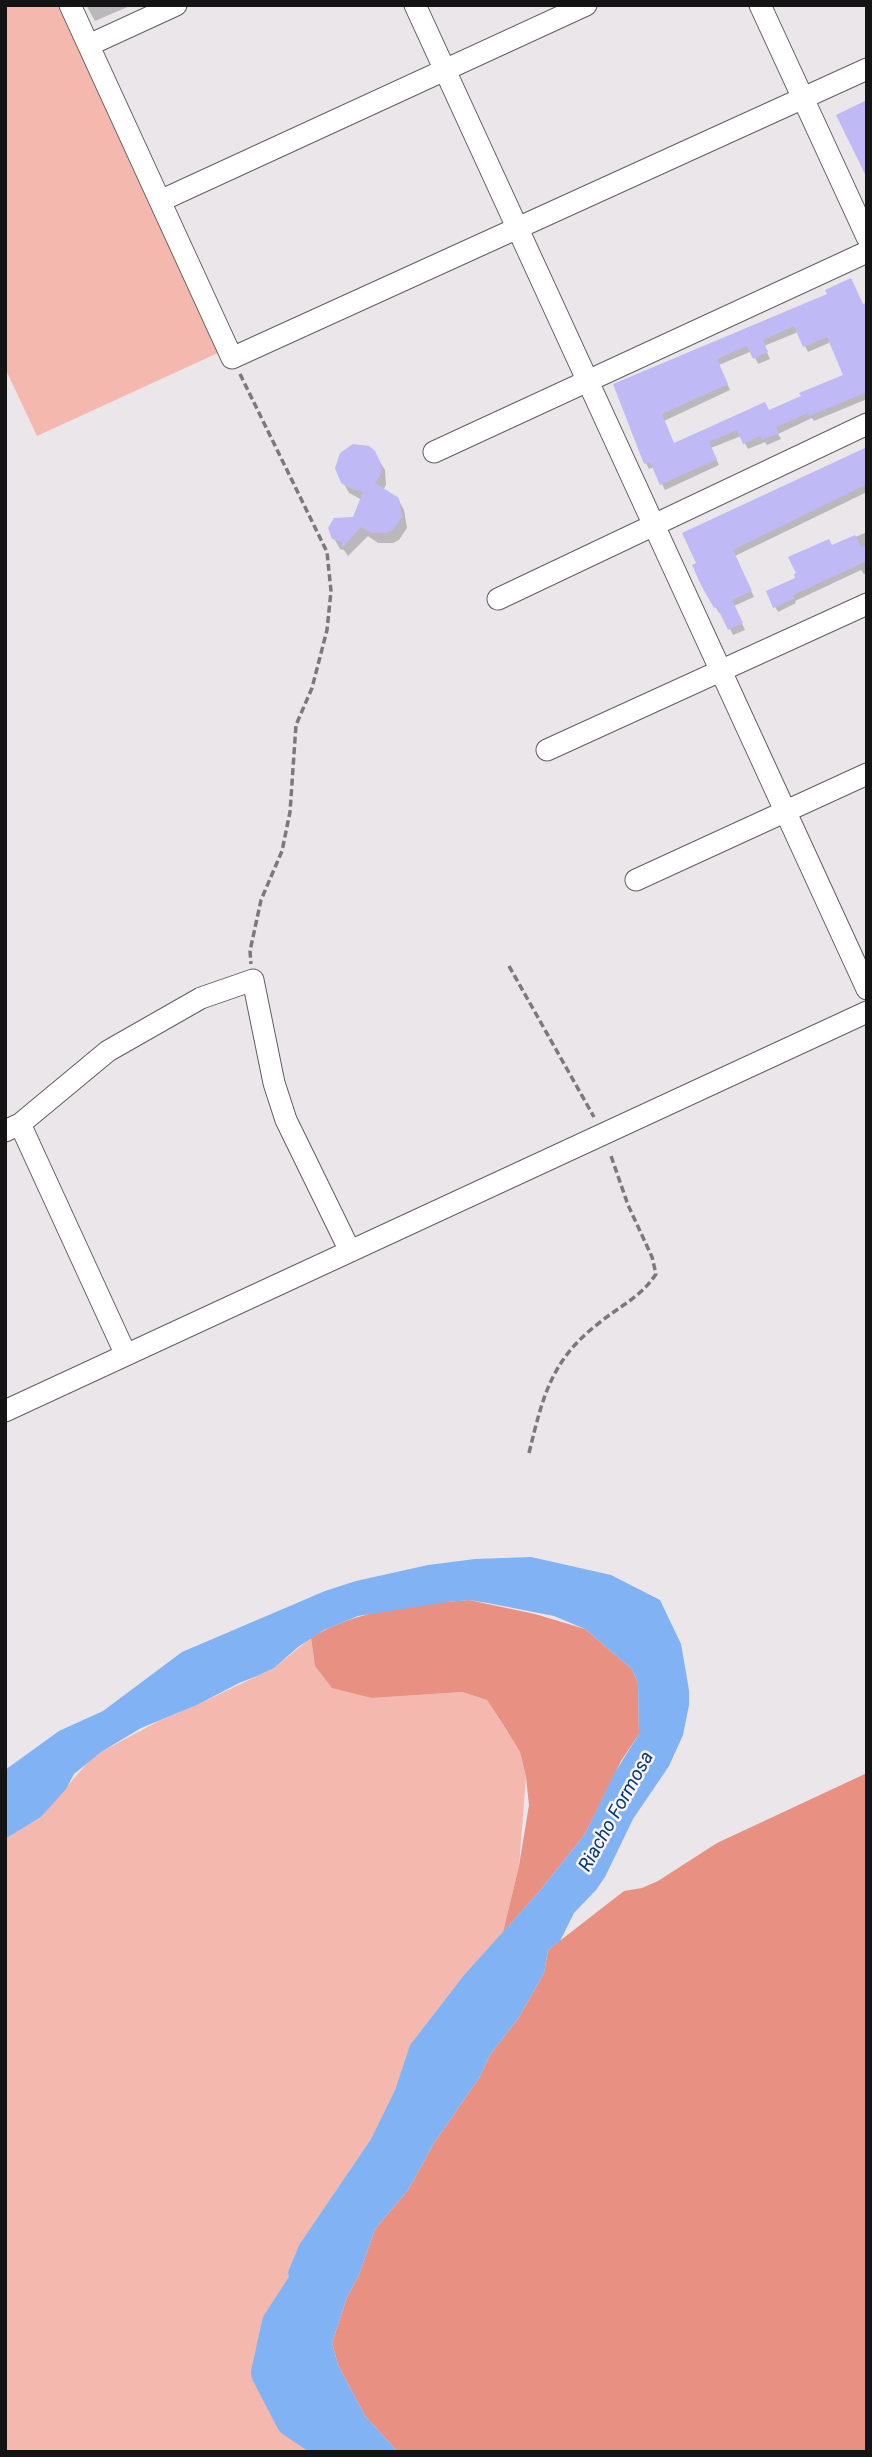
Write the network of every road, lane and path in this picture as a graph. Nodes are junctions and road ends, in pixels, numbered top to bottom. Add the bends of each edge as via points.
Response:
1 (70, 5) edge
2 (176, 5) edge
3 (415, 5) edge
4 (586, 5) edge
5 (760, 5) edge
6 (89, 45) junction
7 (867, 69) edge
8 (444, 70) junction
9 (803, 98) junction
10 (160, 201) junction
11 (517, 228) junction
12 (867, 237) edge
13 (867, 252) edge
14 (232, 358) junction
15 (587, 381) junction
16 (867, 424) edge
17 (434, 452) dead end
18 (653, 524) junction
19 (498, 598) dead end
20 (867, 604) edge
21 (720, 670) junction
22 (547, 750) dead end
23 (867, 774) edge
24 (785, 812) junction
25 (636, 880) dead end
26 (509, 966) dead end
27 (253, 980) junction
28 (867, 989) edge
29 (867, 1012) edge
30 (13, 1127) edge
31 (604, 1134) junction
32 (351, 1251) junction
33 (126, 1355) junction
34 (5, 1411) edge
35 (529, 1453) dead end

1 - 6 street
2 - 6 street
3 - 8 street
4 - 8 street
5 - 9 street
6 - 10 street
7 - 9 street
8 - 10 street
8 - 11 street
9 - 11 street
9 - 12 street
10 - 14 street
11 - 14 street
11 - 15 street
13 - 15 street
14 - 27 path via 327,552 331,591 327,630 312,688 296,725 290,812 282,851 261,900 250,951
15 - 17 street
15 - 18 street
16 - 18 street
18 - 19 street
18 - 21 street
20 - 21 street
21 - 22 street
21 - 24 street
23 - 24 street
24 - 25 street
24 - 28 street
26 - 31 path
27 - 30 street via 201,998 108,1051
27 - 32 street via 286,1120
29 - 31 street
30 - 33 street
31 - 32 street
31 - 35 path via 656,1274 646,1290 585,1334 559,1363 543,1397
32 - 33 street
33 - 34 street

